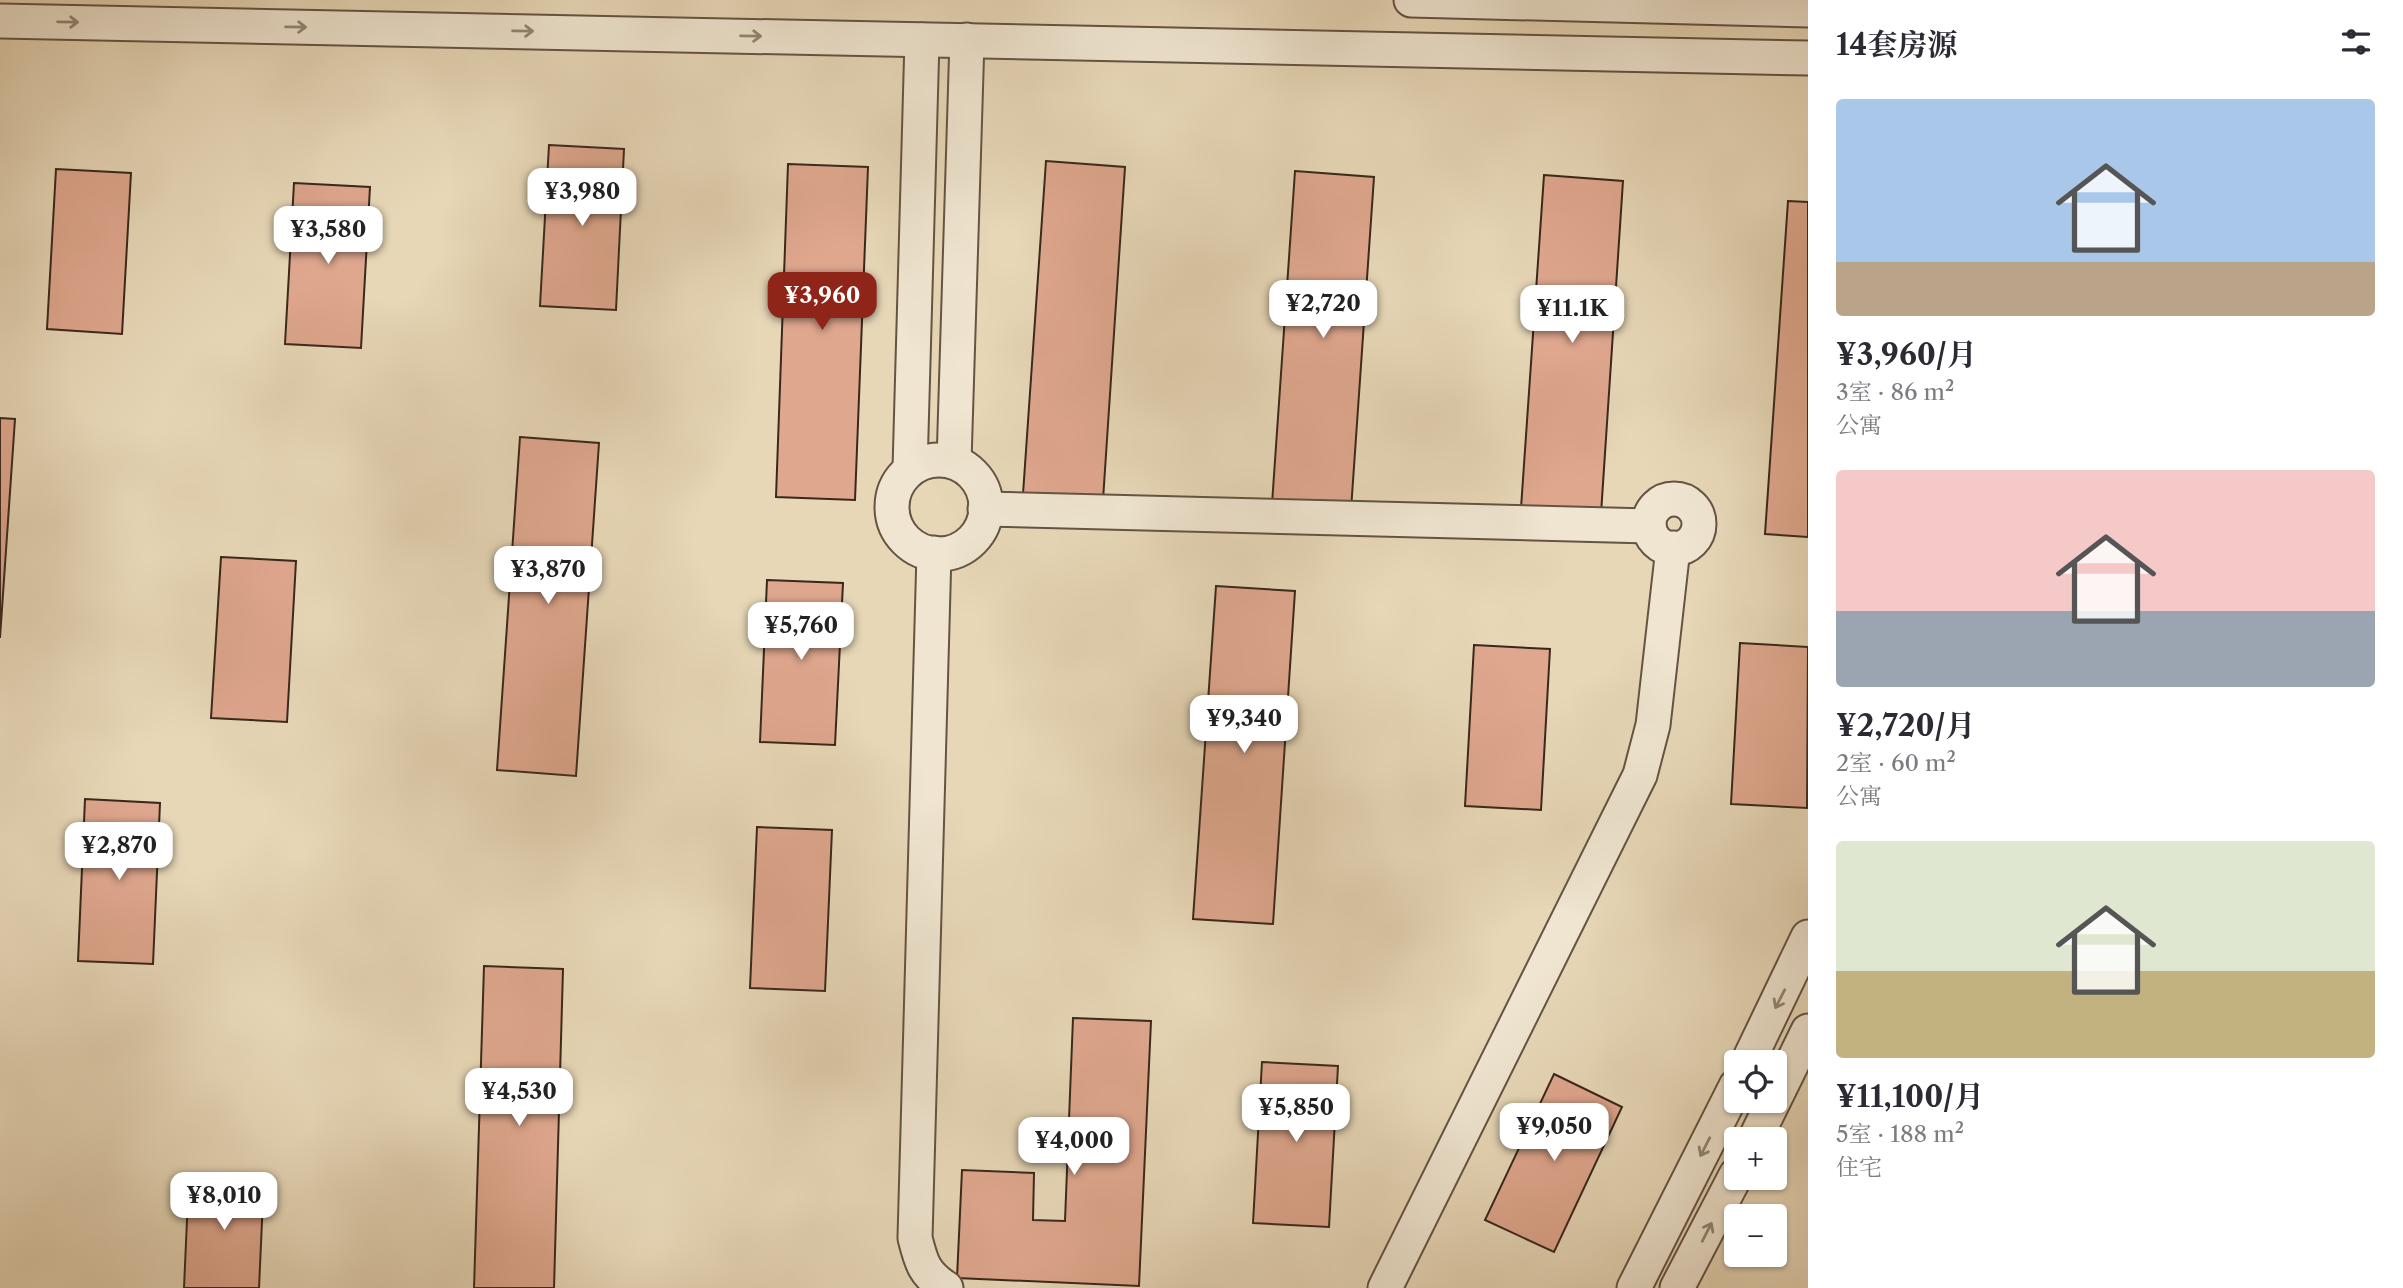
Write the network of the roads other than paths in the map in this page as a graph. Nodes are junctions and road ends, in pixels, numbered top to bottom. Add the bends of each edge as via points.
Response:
1 (1411, 0) edge
2 (1808, 10) edge
3 (0, 21) edge
4 (922, 40) junction
5 (967, 40) junction
6 (1808, 58) edge
7 (954, 462) junction
8 (910, 469) junction
9 (985, 509) junction
10 (934, 553) junction
11 (1808, 937) edge
12 (1808, 1031) edge
13 (1754, 1050) edge
14 (1724, 1110) edge
15 (1761, 1127) edge
16 (1728, 1190) edge
17 (946, 1288) edge
18 (1385, 1288) edge
19 (1634, 1288) edge
20 (1677, 1288) edge

1 - 2 street
3 -> 4 street
4 - 5 street
4 - 8 street
5 - 6 street
5 - 7 street
7 - 8 street via 932,459
7 - 9 street via 982,486
8 - 10 street via 896,487 893,518 911,545
9 - 10 street via 979,531 970,542 956,551
9 - 18 street via 1661,537 1653,725 1640,775
10 - 17 street via 915,1238 931,1279
11 -> 13 street
12 - 15 street
14 -> 19 street
20 -> 16 street

